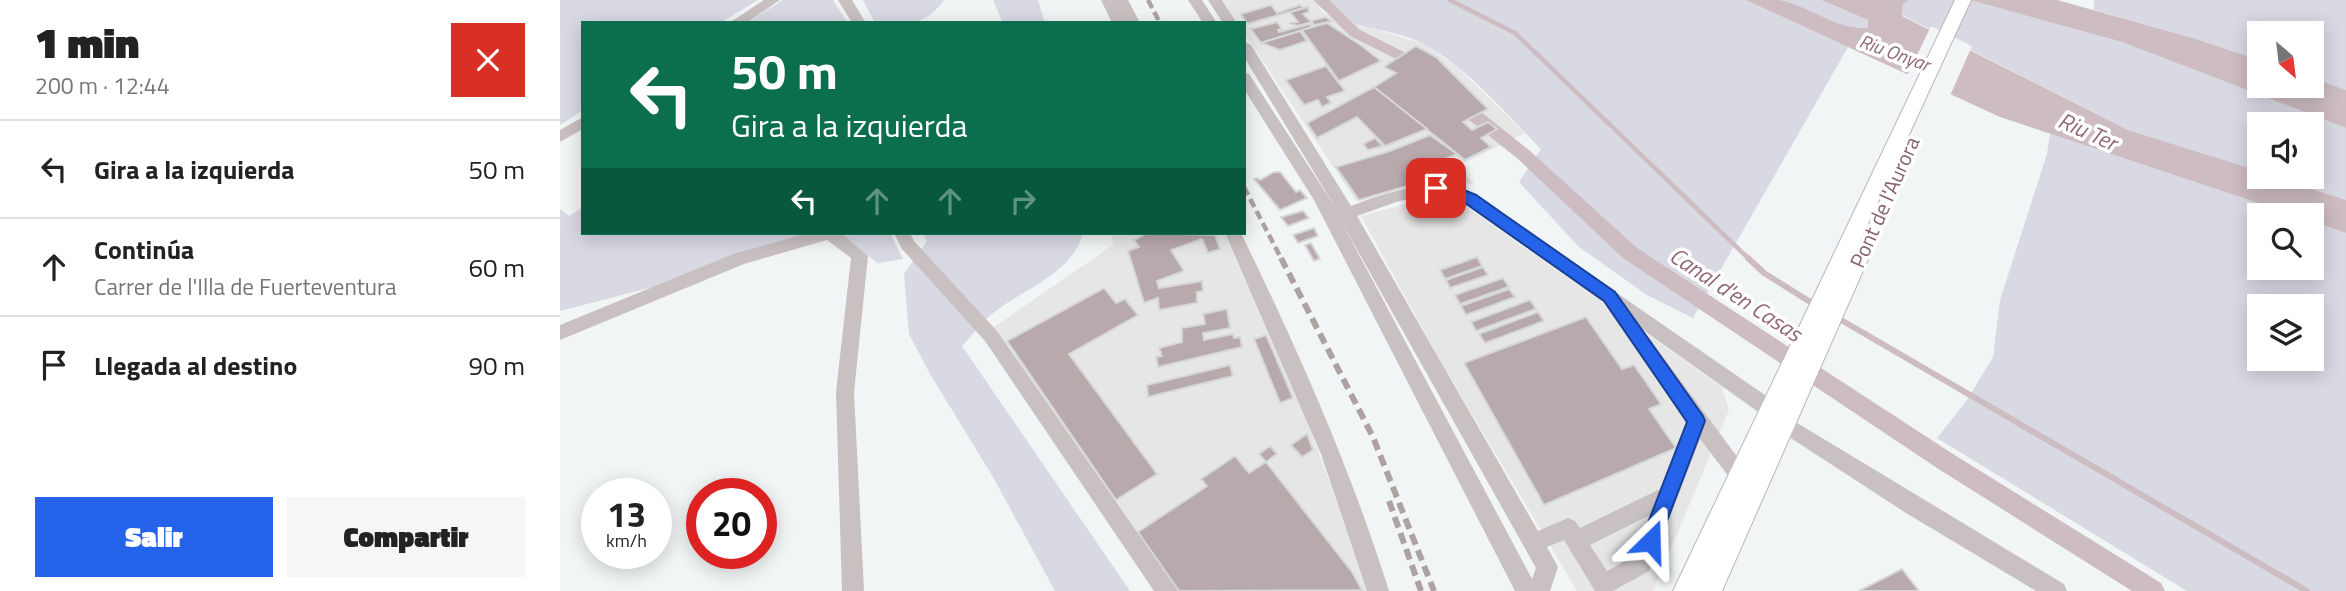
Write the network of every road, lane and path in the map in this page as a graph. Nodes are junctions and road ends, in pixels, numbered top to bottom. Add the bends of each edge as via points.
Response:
1 (773, 0) edge
2 (845, 0) edge
3 (1108, 0) edge
4 (1121, 0) edge
5 (1195, 0) edge
6 (1215, 0) edge
7 (1963, 0) edge
8 (1975, 0) edge
9 (739, 21) edge
10 (858, 21) edge
11 (1118, 21) edge
12 (1132, 21) edge
13 (1209, 21) edge
14 (1229, 21) edge
15 (1246, 49) edge
16 (1246, 81) edge
17 (581, 123) edge
18 (560, 137) edge
19 (1340, 216) junction
20 (823, 235) edge
21 (833, 235) edge
22 (903, 235) edge
23 (1234, 235) edge
24 (1610, 297) junction
25 (560, 332) edge
26 (1782, 407) junction
27 (1697, 421) junction
28 (1740, 476) junction
29 (1669, 495) junction
30 (1576, 541) junction
31 (1534, 543) junction
32 (853, 591) edge
33 (1167, 591) edge
34 (1378, 591) edge
35 (1527, 591) edge
36 (1539, 591) edge
37 (1686, 591) edge
38 (1709, 591) edge
39 (2056, 591) edge

1 - 9 street
2 - 10 street
3 - 11 street
4 - 12 street
5 - 13 street
6 - 14 street
7 - 26 main road, Pont de l'Aurora
8 - 26 main road, Pont de l'Aurora
15 - 19 street
16 - 19 street
17 - 18 street
19 - 24 street via 1427,190 1454,191
19 - 31 street
19 - 35 street
20 - 25 street via 738,259
21 - 32 street via 860,256 845,392
22 - 33 street via 990,336
23 - 34 street via 1300,376
24 - 26 street
24 - 27 street
26 - 28 main road
26 - 38 main road
26 - 39 street via 1913,506
27 - 28 street
27 - 29 street
28 - 37 main road
29 - 30 street
29 - 30 street via 1642,564 1603,585
30 - 31 street via 1569,528
31 - 36 street via 1547,567

